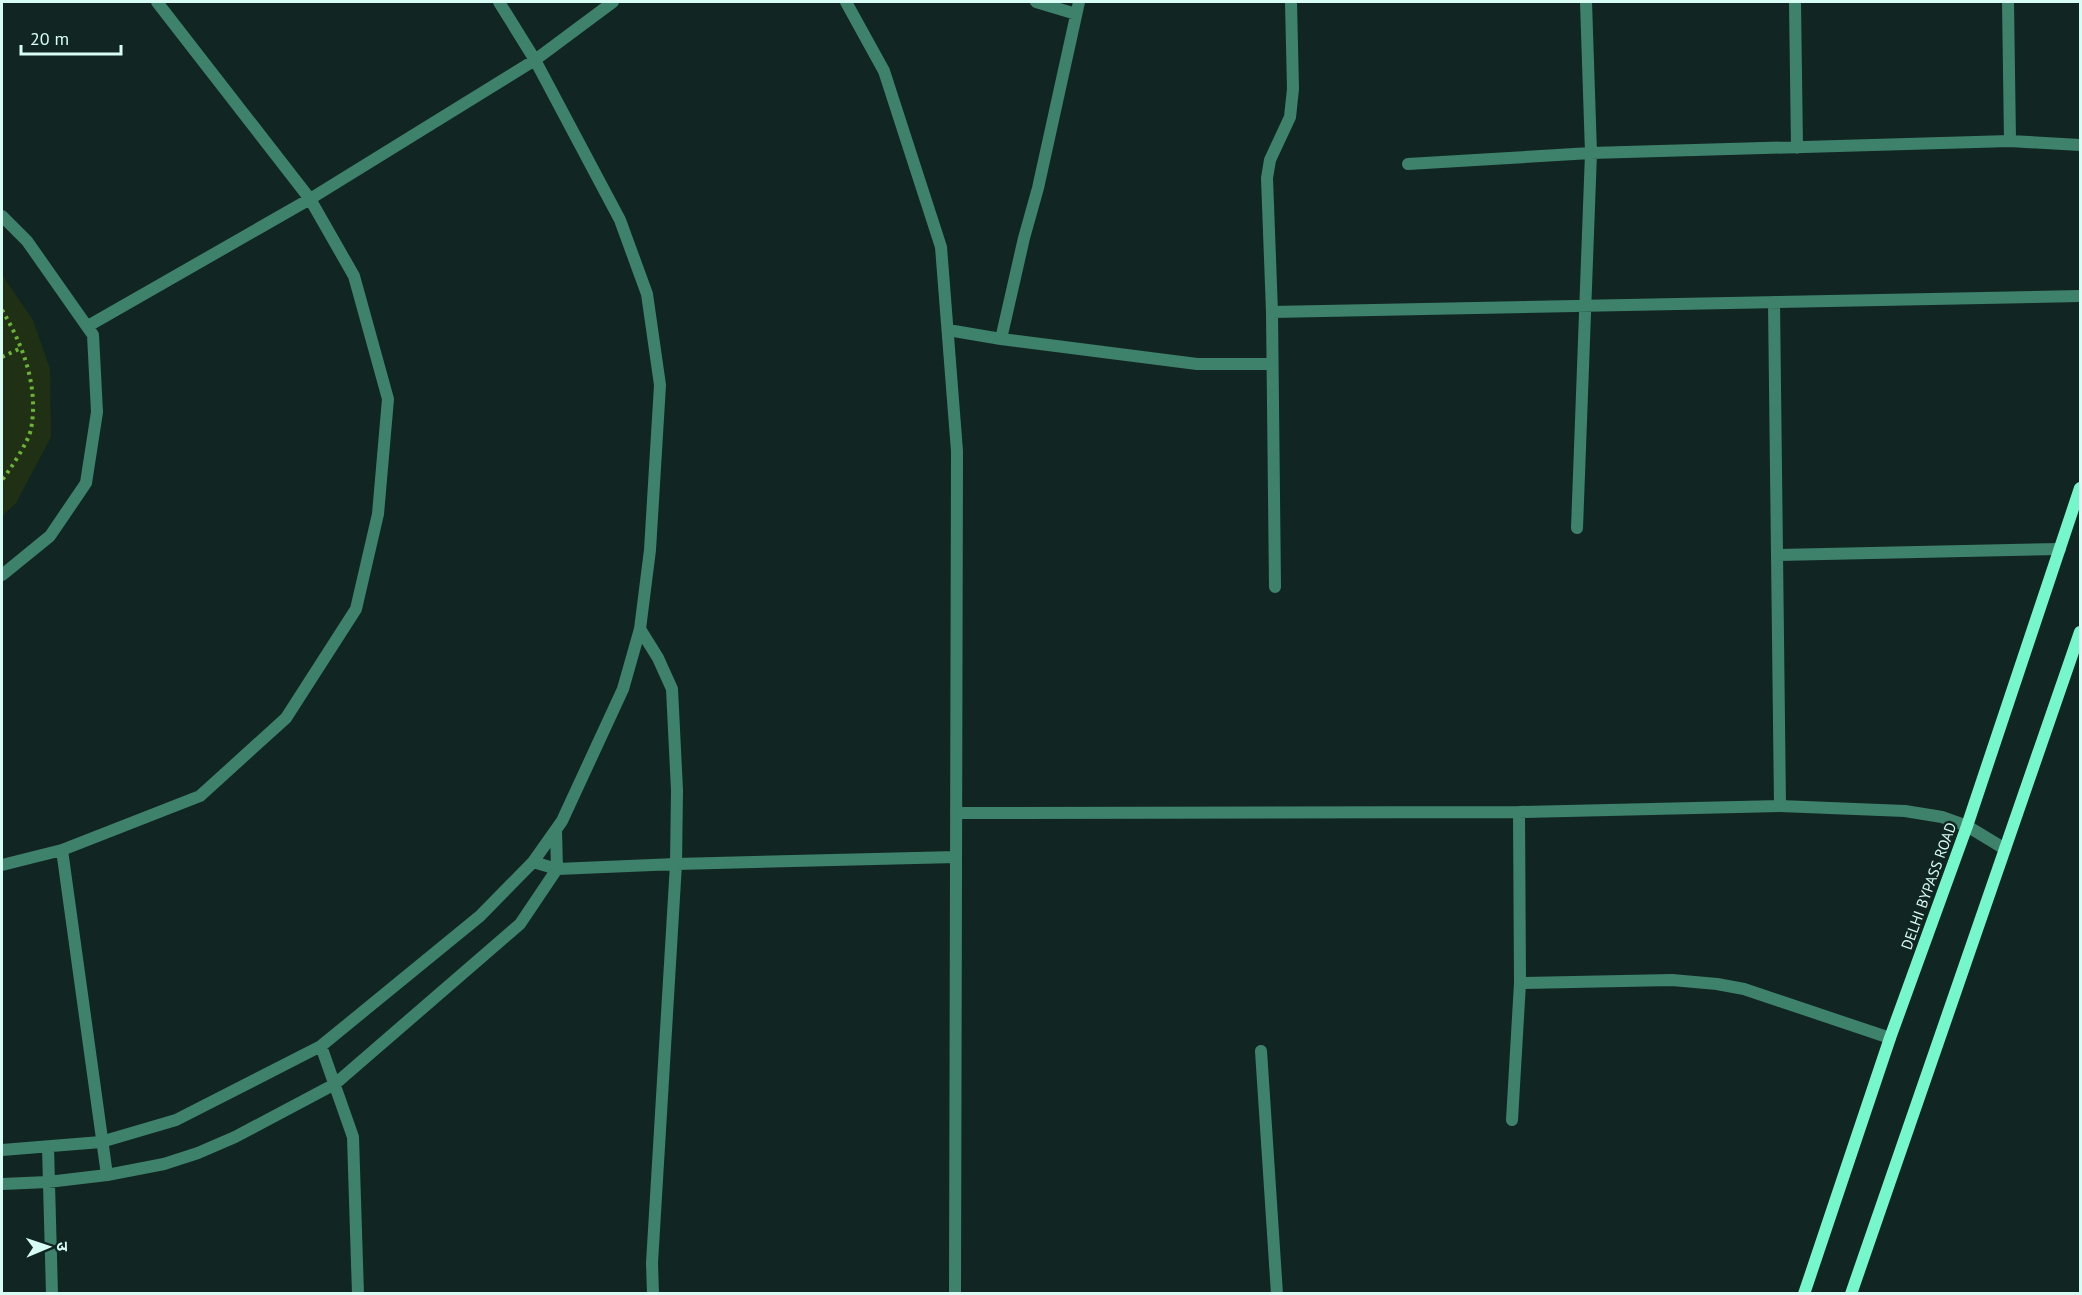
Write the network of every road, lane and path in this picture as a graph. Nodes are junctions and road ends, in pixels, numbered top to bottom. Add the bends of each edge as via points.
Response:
1 (157, 2) edge
2 (498, 2) edge
3 (613, 2) edge
4 (846, 2) edge
5 (1036, 2) edge
6 (1291, 2) edge
7 (1586, 2) edge
8 (1795, 2) edge
9 (2007, 2) edge
10 (1077, 8) edge
11 (535, 60) junction
12 (2010, 141) junction
13 (2080, 145) edge
14 (1797, 148) junction
15 (1591, 153) junction
16 (1408, 164) dead end
17 (310, 199) junction
18 (2, 216) edge
19 (2080, 296) edge
20 (1774, 302) junction
21 (1587, 306) junction
22 (2, 310) edge
23 (1272, 312) junction
24 (88, 326) junction
25 (948, 330) junction
26 (1001, 339) junction
27 (21, 348) junction
28 (2, 357) edge
29 (1272, 364) junction
30 (2, 480) edge
31 (2080, 488) edge
32 (1577, 528) dead end
33 (2060, 549) junction
34 (1777, 555) junction
35 (2, 575) edge
36 (1275, 587) dead end
37 (640, 629) junction
38 (2080, 632) edge
39 (1779, 806) junction
40 (1520, 812) junction
41 (956, 813) junction
42 (1967, 826) junction
43 (556, 831) junction
44 (2005, 849) junction
45 (62, 850) junction
46 (956, 857) junction
47 (533, 862) junction
48 (676, 864) junction
49 (2, 865) edge
50 (557, 869) junction
51 (1520, 983) junction
52 (1890, 1038) junction
53 (321, 1046) junction
54 (1262, 1051) dead end
55 (335, 1084) junction
56 (1512, 1120) dead end
57 (102, 1142) junction
58 (48, 1147) junction
59 (2, 1150) edge
60 (106, 1175) junction
61 (48, 1182) junction
62 (2, 1184) edge
63 (52, 1293) edge
64 (358, 1293) edge
65 (653, 1293) edge
66 (955, 1293) edge
67 (1277, 1293) edge
68 (1804, 1293) edge
69 (1851, 1293) edge

1 - 17 street
2 - 11 street
3 - 11 street
4 - 25 street via 884,71 941,247
5 - 10 street
6 - 23 street via 1290,117 1270,160 1267,178
7 - 15 street
8 - 14 street
9 - 12 street
10 - 26 street
11 - 17 street
11 - 37 street via 620,220 647,294 660,385 650,550
12 - 13 street
12 - 14 street
14 - 15 street
15 - 16 street
15 - 21 street
17 - 24 street
17 - 45 street via 354,276 388,399 378,514 356,609 286,718 200,796
18 - 24 street via 27,241
19 - 20 street
20 - 21 street
20 - 34 street
21 - 23 street
21 - 32 street
22 - 27 path
23 - 29 street
24 - 35 street via 93,335 96,412 86,483 50,537
25 - 26 street
25 - 41 street via 957,451
26 - 29 street via 1197,364
27 - 28 path
27 - 30 path via 33,394 31,430
29 - 36 street
31 - 33 main road, DELHI BYPASS ROAD
33 - 34 street
33 - 42 main road, DELHI BYPASS ROAD
34 - 39 street
37 - 43 street via 623,689
37 - 48 street via 672,689
38 - 44 main road
39 - 40 street
39 - 42 street via 1905,811
40 - 41 street
40 - 51 street
41 - 46 street
42 - 44 street
42 - 52 main road, DELHI BYPASS ROAD
43 - 47 street
43 - 50 street
44 - 69 main road
45 - 49 street
45 - 57 street
46 - 48 street
46 - 66 street
47 - 50 street
47 - 53 street via 480,916
48 - 50 street
48 - 65 street
50 - 55 street via 520,924
51 - 52 street via 1672,980 1717,984 1744,989
51 - 56 street
52 - 68 main road, DELHI BYPASS ROAD
53 - 55 street
53 - 57 street via 176,1120
54 - 67 street
55 - 60 street via 198,1153
55 - 64 street via 353,1137
57 - 58 street
57 - 60 street
58 - 59 street
58 - 61 street
60 - 61 street
61 - 62 street
61 - 63 street

